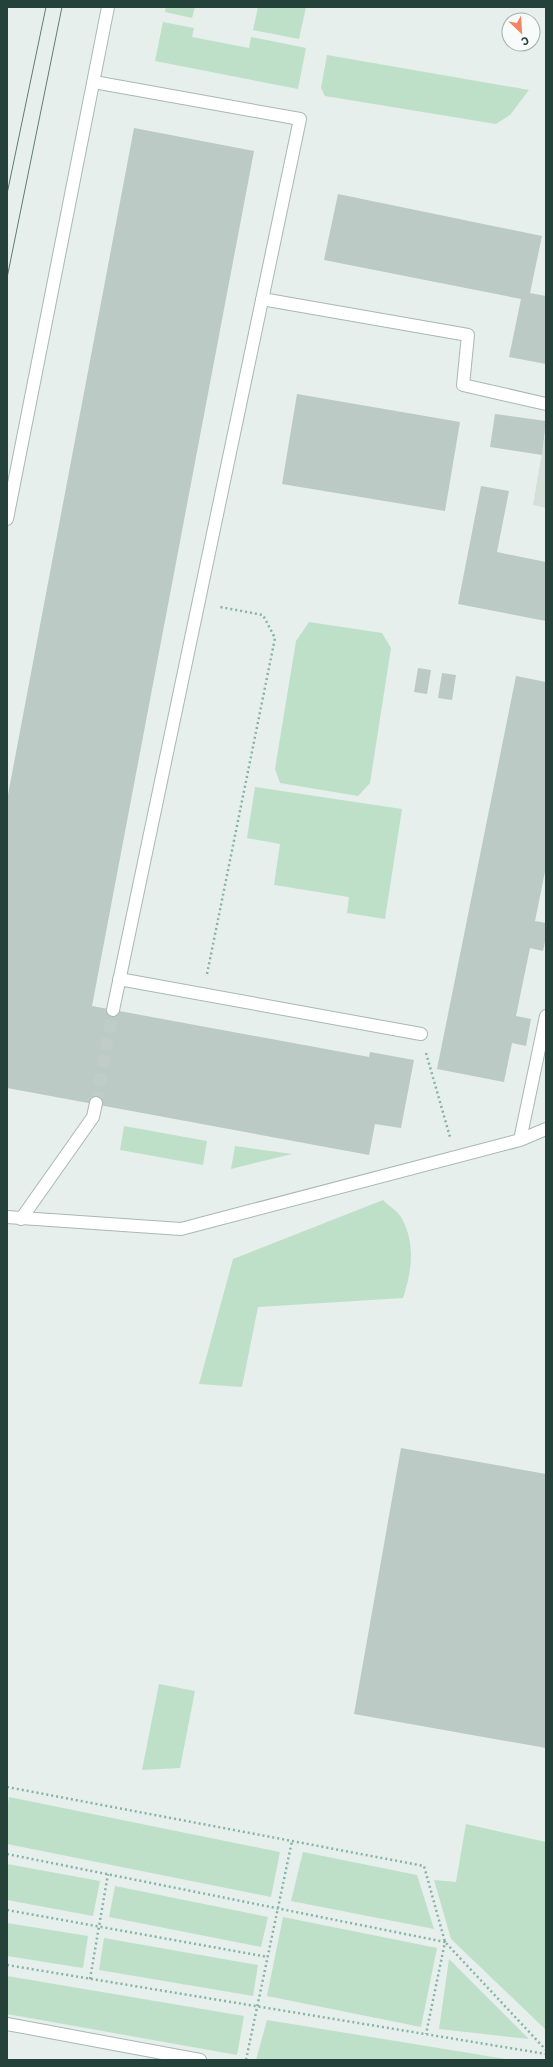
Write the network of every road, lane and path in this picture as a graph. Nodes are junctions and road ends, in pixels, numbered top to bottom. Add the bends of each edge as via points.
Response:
1 (108, 7) edge
2 (94, 82) junction
3 (262, 299) junction
4 (546, 404) edge
5 (7, 519) edge
6 (200, 602) junction
7 (119, 979) junction
8 (203, 994) junction
9 (113, 1010) tunnel mouth
10 (546, 1016) edge
11 (421, 1034) joint
12 (96, 1103) tunnel mouth
13 (546, 1129) edge
14 (450, 1139) dead end
15 (520, 1140) junction
16 (7, 1217) edge
17 (21, 1219) junction
18 (7, 1787) edge
19 (292, 1841) junction
20 (7, 1854) edge
21 (108, 1874) junction
22 (278, 1909) junction
23 (7, 1910) edge
24 (99, 1926) junction
25 (445, 1942) junction
26 (268, 1957) junction
27 (7, 1965) edge
28 (90, 1979) junction
29 (257, 2006) junction
30 (7, 2024) edge
31 (426, 2034) junction
32 (546, 2050) edge
33 (546, 2054) edge
34 (200, 2060) edge
35 (246, 2060) edge

1 - 2 street
2 - 3 street via 300,119
2 - 5 street
3 - 4 street via 468,335 463,385
3 - 6 street
6 - 7 street
6 - 8 path via 262,615 276,638
7 - 8 street
7 - 9 street
8 - 11 street
10 - 15 street
11 - 14 path
12 - 17 street via 93,1117
13 - 15 street
15 - 17 street via 181,1229
16 - 17 street
18 - 19 path
19 - 22 path
19 - 25 path via 424,1866
20 - 21 path
21 - 22 path
21 - 24 path
22 - 25 path
22 - 26 path
23 - 24 path
24 - 26 path
24 - 28 path
25 - 31 path
25 - 32 path
26 - 29 path
27 - 28 path
28 - 29 path
29 - 31 path
29 - 35 path
30 - 34 street
31 - 33 path

